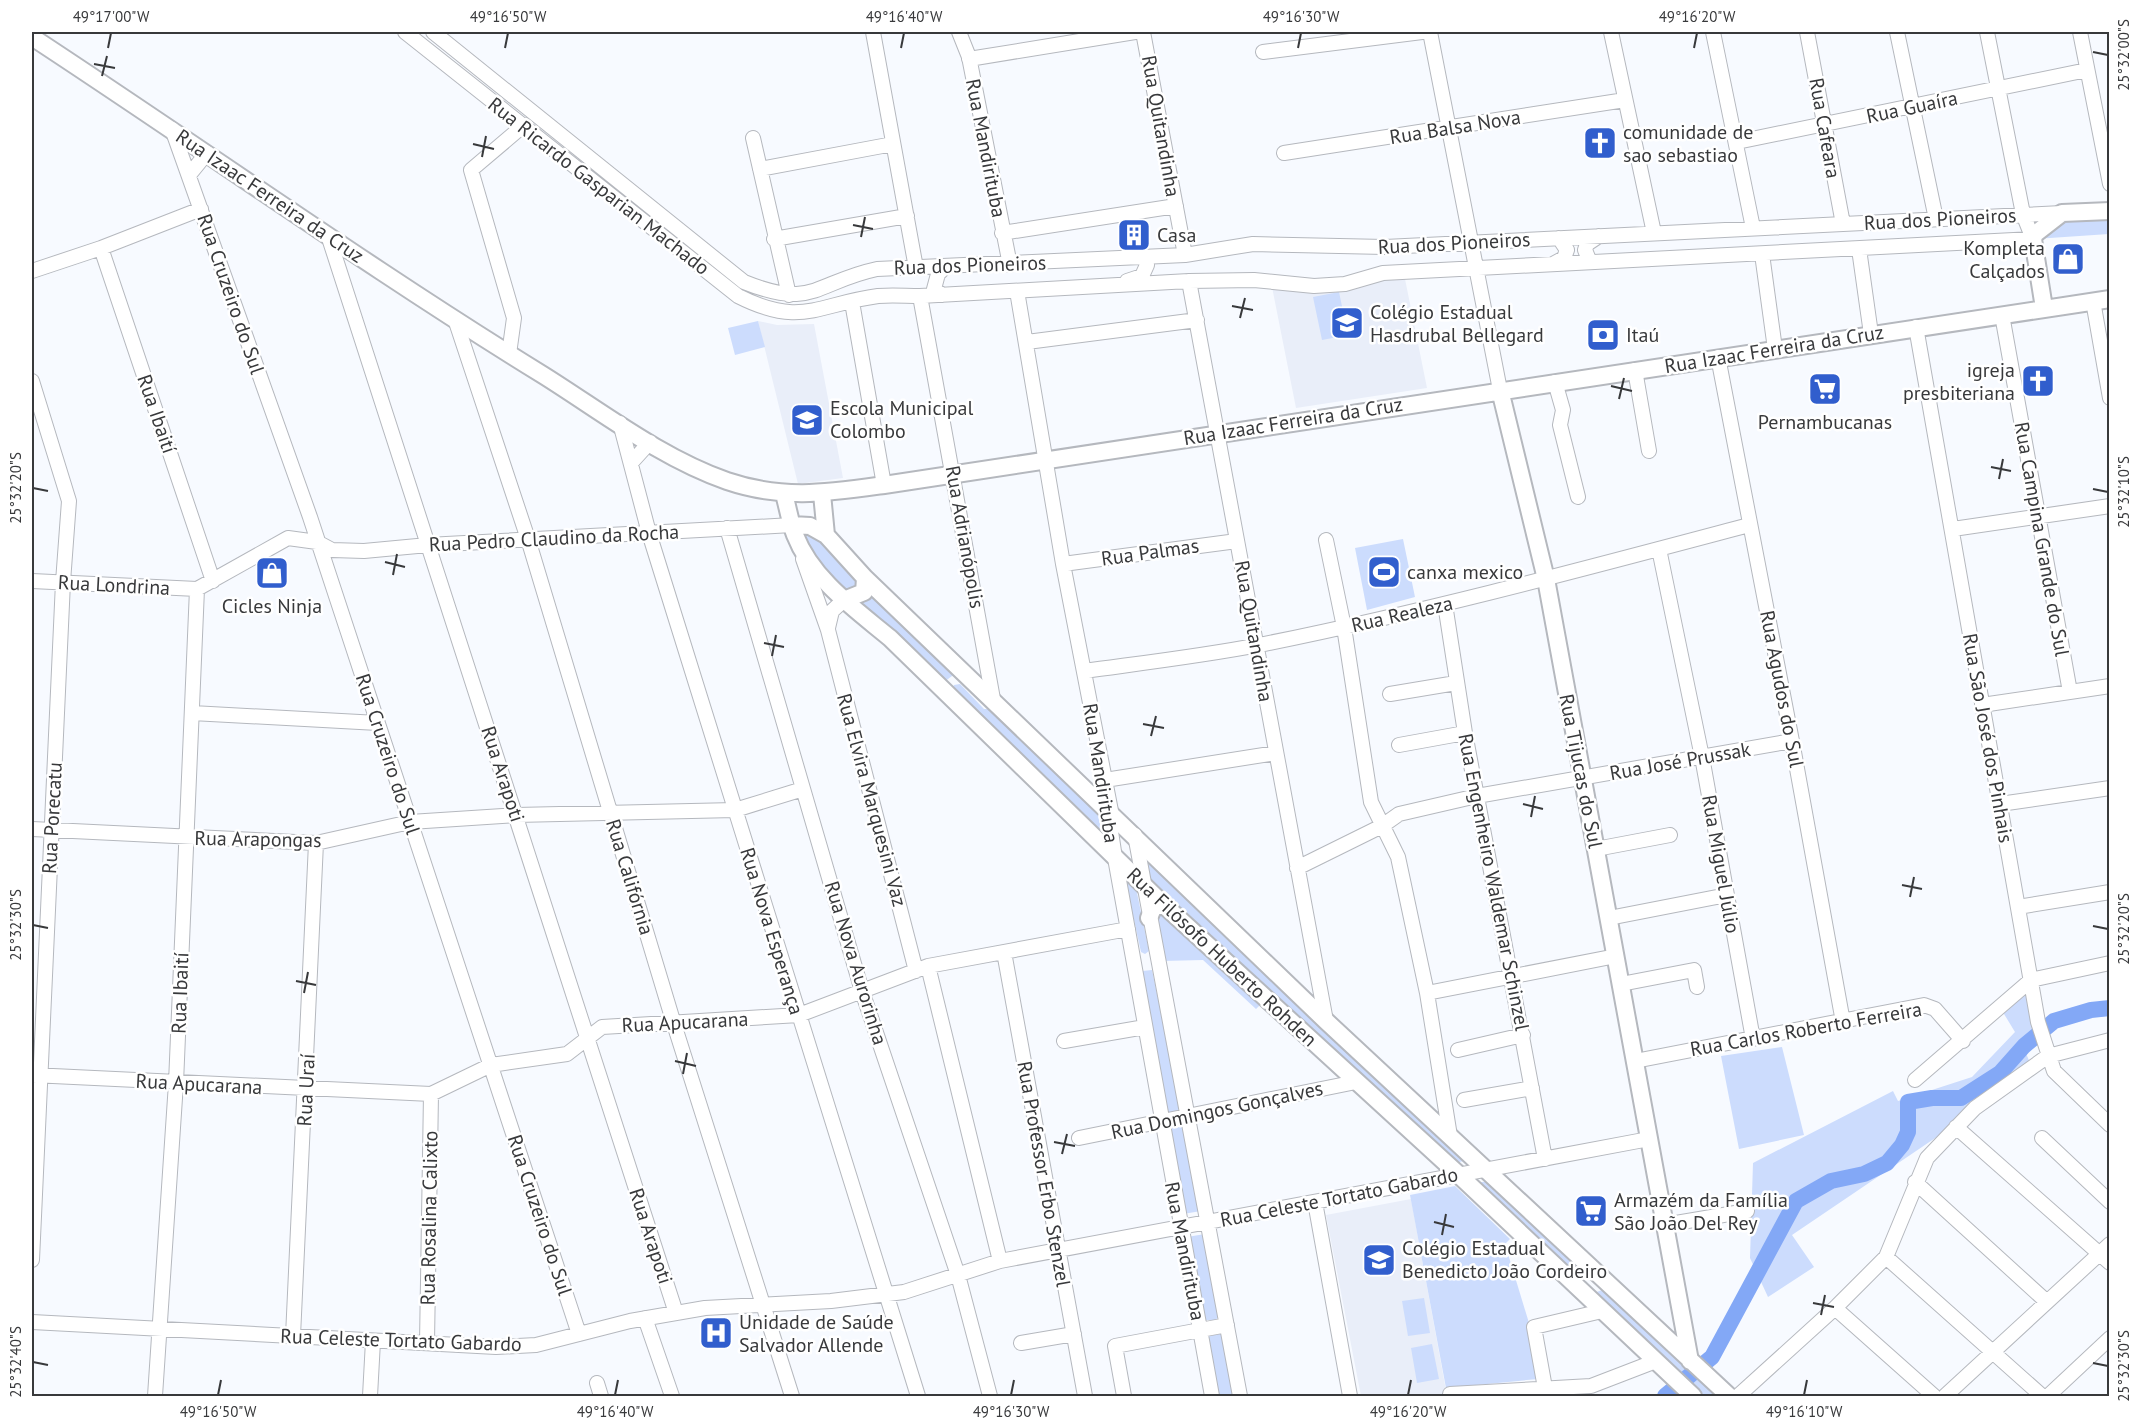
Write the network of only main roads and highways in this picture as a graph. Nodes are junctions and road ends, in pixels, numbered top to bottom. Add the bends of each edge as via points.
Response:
1 (32, 37) edge
2 (2109, 211) edge
3 (2101, 300) edge
4 (2044, 308) junction
5 (1500, 390) junction
6 (784, 494) junction
7 (822, 494) junction
8 (794, 531) junction
9 (826, 535) junction
10 (865, 578) junction
11 (844, 600) junction
12 (970, 678) junction
13 (950, 696) junction
14 (1106, 784) road end
15 (1092, 797) junction
16 (1165, 906) junction
17 (1149, 918) road end
18 (1584, 1260) junction
19 (1567, 1278) junction
20 (1604, 1280) junction
21 (1589, 1298) junction
22 (1678, 1303) junction
23 (1644, 1317) junction
24 (1691, 1361) junction
25 (1691, 1395) edge
26 (1729, 1396) edge

1 - 6 main road, Rua Izaac Ferreira da Cruz via 483,338 650,442 728,481
2 - 4 main road, Rua dos Pioneiros via 2062,213 2039,228 2033,239
3 - 4 main road, Rua Izaac Ferreira da Cruz
4 - 5 main road, Rua Izaac Ferreira da Cruz
5 - 7 main road, Rua Izaac Ferreira da Cruz
5 - 22 main road, Rua Tijucas do Sul via 1546,579
6 - 7 main road, Rua Izaac Ferreira da Cruz
6 - 8 main road, Rua Filósofo Huberto Rohden
7 - 9 main road
8 - 9 main road via 810,526
8 - 11 main road, Rua Filósofo Huberto Rohden via 816,568
9 - 10 main road, Rua Filósofo Huberto Rohden
10 - 11 main road via 864,592
10 - 12 main road, Rua Filósofo Huberto Rohden
11 - 13 main road, Rua Filósofo Huberto Rohden
12 - 13 main road via 960,676 953,680
12 - 15 main road, Rua Filósofo Huberto Rohden
13 - 16 main road, Rua Filósofo Huberto Rohden
14 - 15 main road via 1102,796
15 - 18 main road, Rua Filósofo Huberto Rohden
16 - 17 main road via 1154,906
16 - 19 main road, Rua Filósofo Huberto Rohden
18 - 19 main road via 1584,1275 1578,1280
18 - 20 main road, Rua Filósofo Huberto Rohden
19 - 21 main road, Rua Filósofo Huberto Rohden
20 - 21 main road via 1592,1285
20 - 23 main road, Rua Filósofo Huberto Rohden
21 - 25 main road, Rua Filósofo Huberto Rohden
22 - 23 main road via 1674,1311 1660,1319
22 - 24 main road, Rua Tijucas do Sul
23 - 24 main road, Rua Filósofo Huberto Rohden
24 - 26 main road

